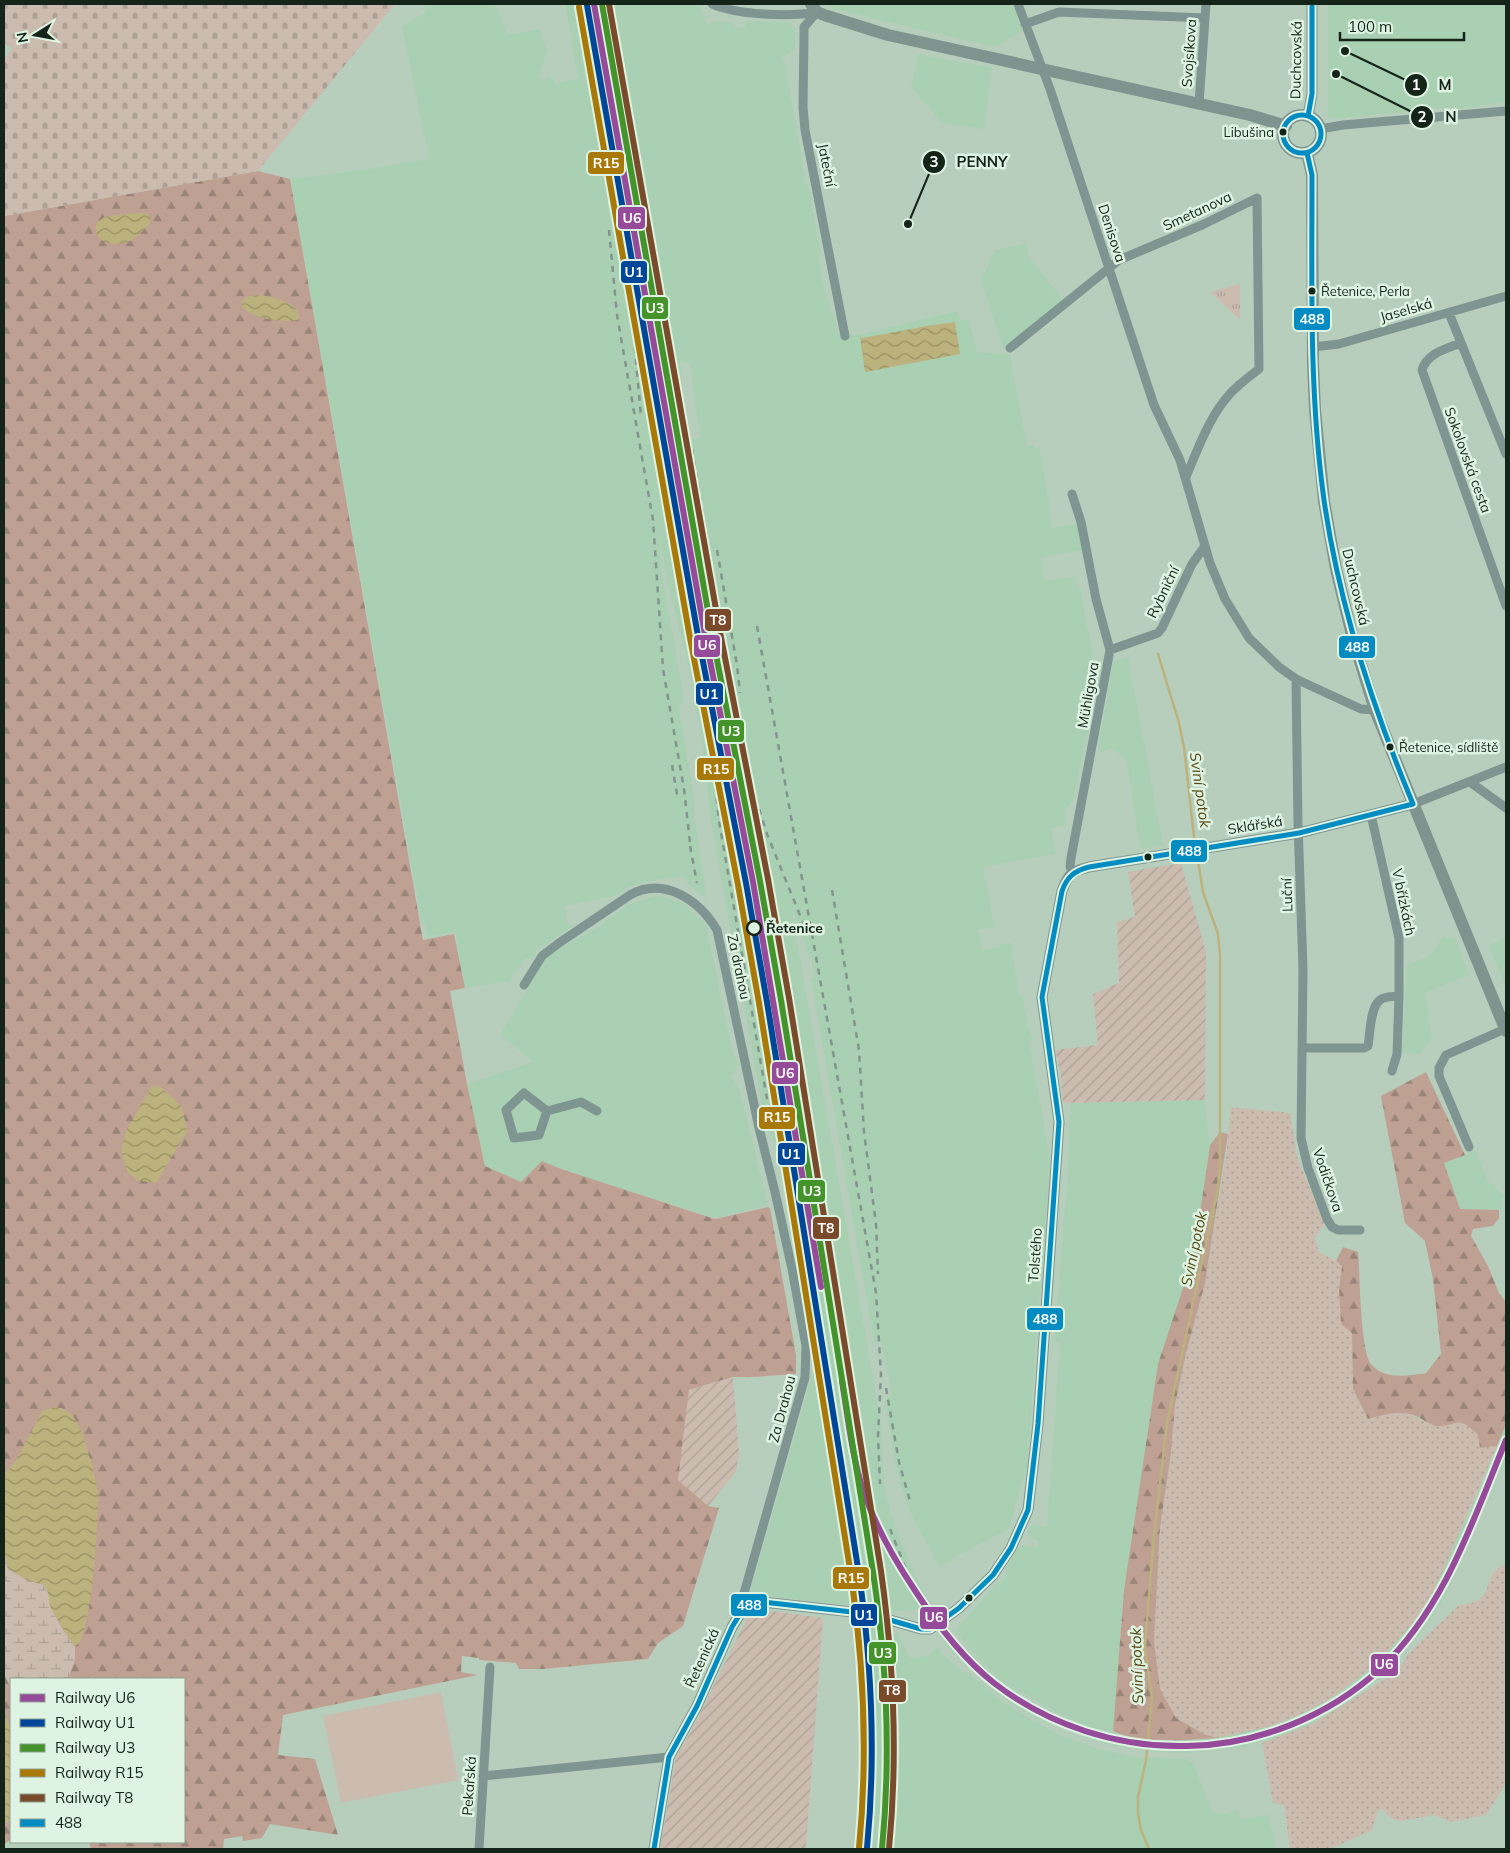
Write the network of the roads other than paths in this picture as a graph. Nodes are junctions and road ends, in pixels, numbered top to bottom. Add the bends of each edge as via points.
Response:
1 (712, 4) edge
2 (1018, 4) edge
3 (1206, 4) edge
4 (1312, 4) edge
5 (814, 8) edge
6 (1205, 18) junction
7 (1025, 24) junction
8 (1043, 70) junction
9 (1199, 104) junction
10 (1506, 111) edge
11 (1308, 116) junction
12 (1286, 126) junction
13 (1320, 129) junction
14 (1307, 152) junction
15 (1109, 268) junction
16 (1506, 296) edge
17 (1448, 313) junction
18 (846, 336) dead end
19 (1461, 343) junction
20 (1010, 348) dead end
21 (1313, 348) junction
22 (1506, 454) edge
23 (1186, 476) junction
24 (1072, 494) dead end
25 (1205, 546) junction
26 (1506, 606) edge
27 (1110, 650) junction
28 (1296, 679) junction
29 (1375, 710) junction
30 (1506, 769) edge
31 (1470, 782) junction
32 (1413, 804) junction
33 (1506, 808) edge
34 (1371, 815) junction
35 (1298, 833) junction
36 (1072, 873) junction
37 (524, 985) dead end
38 (1399, 996) junction
39 (1506, 1030) edge
40 (1302, 1048) junction
41 (1392, 1071) dead end
42 (547, 1111) junction
43 (597, 1111) dead end
44 (1301, 1111) joint
45 (1469, 1147) dead end
46 (780, 1215) joint
47 (1360, 1230) dead end
48 (746, 1606) junction
49 (490, 1667) dead end
50 (670, 1757) junction
51 (483, 1776) junction
52 (478, 1849) edge
53 (654, 1849) edge

1 - 5 street via 731,10 804,14
2 - 7 street, Denisova
3 - 6 street, Svojsíkova
4 - 11 street, Duchcovská via 1312,94
5 - 8 main road via 858,27
5 - 18 street, Jateční via 804,27 805,130
6 - 7 street via 1059,12
6 - 9 street, Svojsíkova
7 - 8 street, Denisova
8 - 9 main road
8 - 15 street, Denisova
9 - 12 main road
10 - 13 street
11 - 12 main road, Duchcovská via 1296,117
11 - 13 main road, Duchcovská
12 - 14 main road via 1284,135 1289,147 1299,153
13 - 14 main road via 1317,146
14 - 21 main road, Duchcovská via 1312,176
15 - 20 street, Smetanova
15 - 23 street, Denisova via 1154,405
15 - 23 street, Smetanova via 1119,260 1257,198 1259,369 1224,401
16 - 17 street, Jaselská
17 - 19 street
17 - 21 street, Jaselská via 1339,344
19 - 22 street
19 - 26 street, Sokolovská cesta via 1430,356 1422,370
21 - 29 main road, Duchcovská via 1317,439 1330,536 1347,616
23 - 25 street, Denisova
24 - 27 street, Mühligova
25 - 27 street, Rybniční via 1192,564 1162,628 1154,635
25 - 28 street, Denisova via 1225,599 1250,638 1279,668
27 - 36 street, Mühligova via 1071,858
28 - 29 street, Denisova via 1361,709
28 - 35 street, Luční
29 - 32 main road, Duchcovská
30 - 31 street
31 - 32 street
31 - 33 street
32 - 34 street, Sklářská
32 - 39 main road, Duchcovská
34 - 35 street, Sklářská
34 - 38 street, V břízkách via 1399,938
35 - 36 street, Sklářská via 1089,867
35 - 40 street, Luční
36 - 48 street, Tolstého via 1062,891 1042,997 1059,1122 1038,1424 1028,1510 1011,1548 994,1575 949,1617 930,1629 852,1612 763,1602
37 - 46 street, Za drahou via 542,956 642,890 665,888 680,893 711,920 717,930
38 - 40 street via 1384,998 1374,1007 1368,1046
38 - 41 street, V břízkách via 1397,1054
39 - 45 street via 1446,1055 1439,1068 1439,1076
40 - 44 street, Luční
42 - 42 street via 524,1094 506,1110 514,1138 539,1135
42 - 43 street via 581,1102
44 - 47 street, Vodičkova via 1303,1150 1327,1219 1338,1230
46 - 48 street, Za Drahou via 806,1346 806,1367 743,1597
48 - 50 street, Řetenická via 732,1627
49 - 51 street, Pekařská
50 - 51 street
50 - 53 street, Řetenická
51 - 52 street, Pekařská

